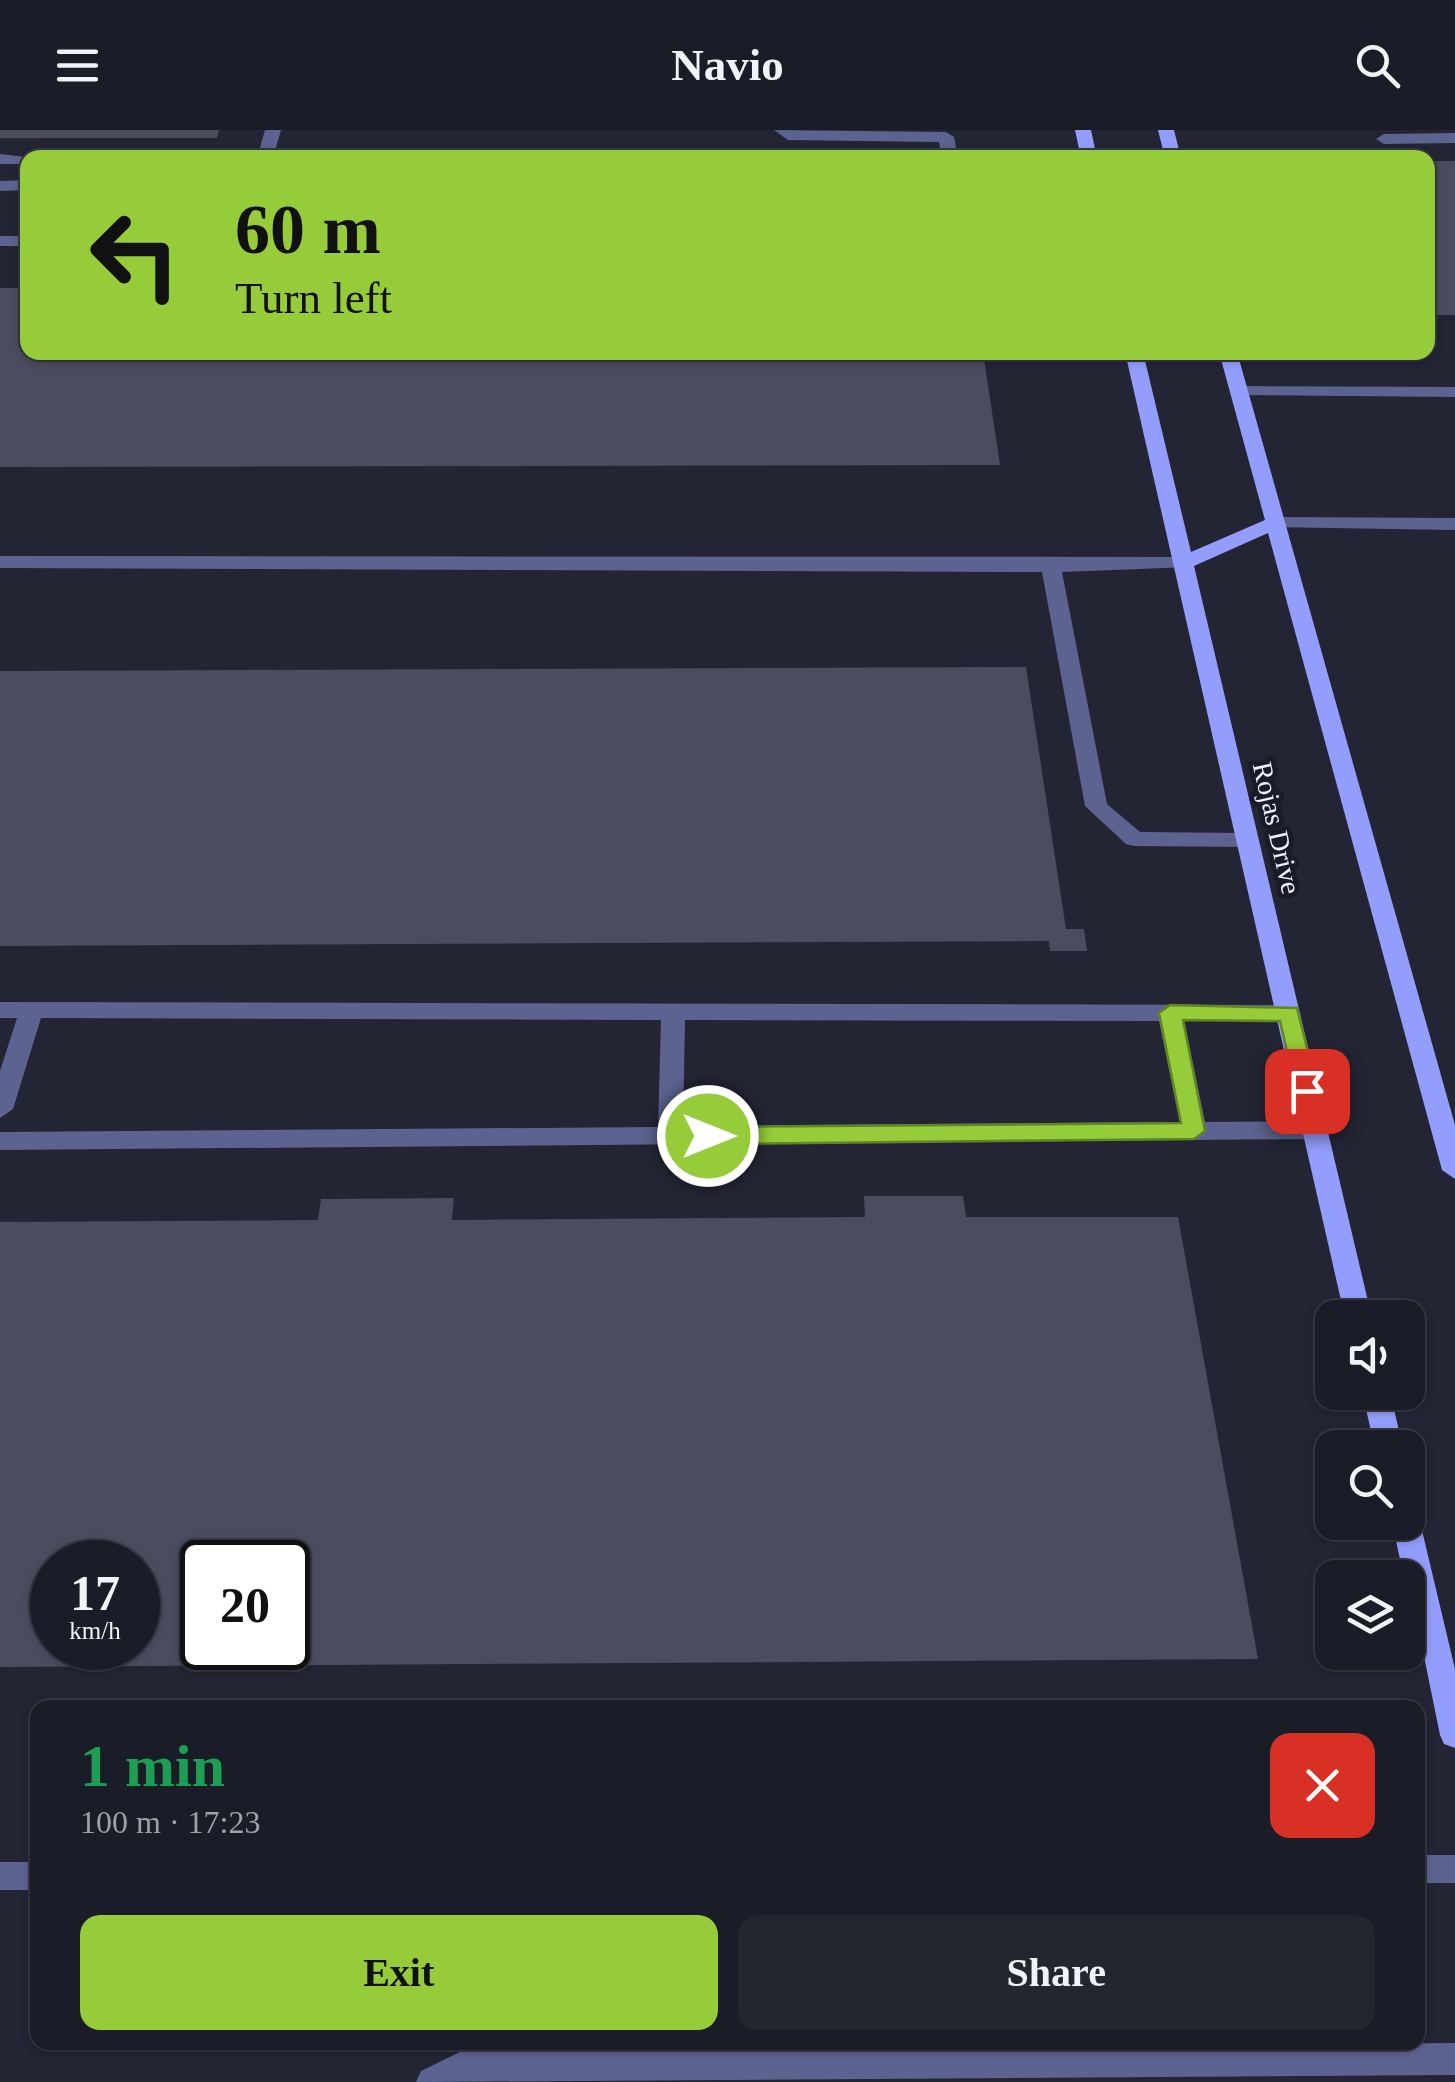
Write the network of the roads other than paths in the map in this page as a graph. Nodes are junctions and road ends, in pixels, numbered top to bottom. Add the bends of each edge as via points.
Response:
1 (782, 130) edge
2 (1455, 138) edge
3 (1384, 140) dead end
4 (948, 150) edge
5 (1136, 360) edge
6 (1230, 360) edge
7 (1239, 391) junction
8 (1455, 392) edge
9 (1275, 523) junction
10 (1455, 524) edge
11 (0, 562) edge
12 (1182, 562) junction
13 (1051, 566) junction
14 (1246, 840) junction
15 (0, 1010) edge
16 (32, 1010) junction
17 (673, 1012) junction
18 (1170, 1013) junction
19 (1289, 1013) junction
20 (0, 1109) edge
21 (1316, 1130) junction
22 (1194, 1131) junction
23 (670, 1136) junction
24 (0, 1141) edge
25 (1455, 1170) edge
26 (1355, 1300) edge
27 (1410, 1540) edge
28 (1455, 1736) edge
29 (1425, 1869) edge
30 (1455, 1869) edge
31 (0, 1876) edge
32 (30, 1876) edge
33 (1455, 2059) edge
34 (434, 2082) edge

1 - 4 lane via 788,136 946,137
2 - 3 lane
5 - 12 main road, Rojas Drive
6 - 7 main road
7 - 8 lane
7 - 9 main road
9 - 10 lane
9 - 12 main road
9 - 25 main road
11 - 13 lane
12 - 13 lane
12 - 14 main road, Rojas Drive
13 - 14 lane via 1096,806 1134,839
14 - 19 main road, Rojas Drive
15 - 16 lane
16 - 17 lane
16 - 20 lane
17 - 18 lane
17 - 23 lane
18 - 19 lane
18 - 22 lane
19 - 21 main road, Rojas Drive
21 - 22 lane
21 - 26 main road, Rojas Drive
22 - 23 lane
23 - 24 lane
27 - 28 main road
29 - 30 lane
31 - 32 lane
33 - 34 lane via 462,2067

